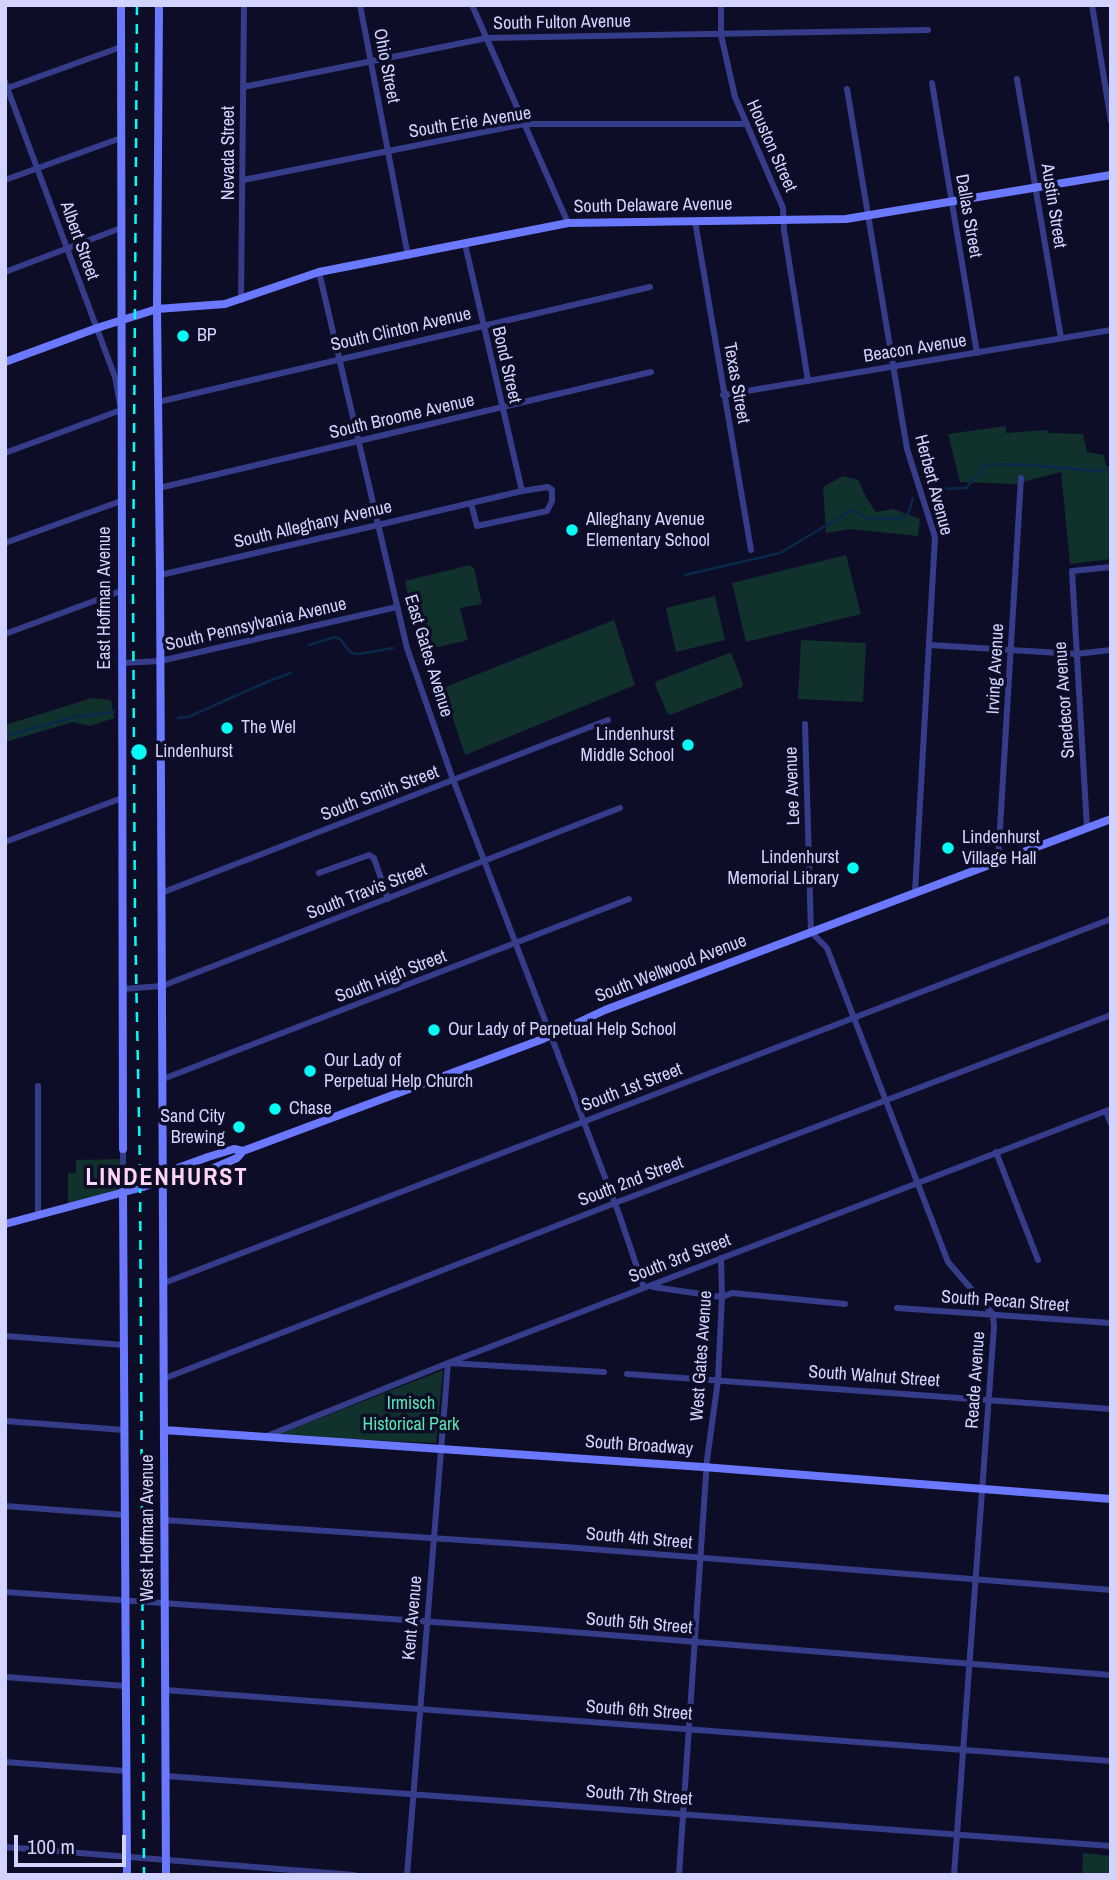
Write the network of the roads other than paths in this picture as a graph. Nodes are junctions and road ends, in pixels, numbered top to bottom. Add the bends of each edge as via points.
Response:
1 (121, 5) edge
2 (159, 5) edge
3 (244, 5) edge
4 (360, 5) edge
5 (472, 5) edge
6 (721, 5) edge
7 (1092, 5) edge
8 (928, 30) dead end
9 (721, 35) junction
10 (487, 38) junction
11 (121, 47) junction
12 (371, 60) junction
13 (1017, 79) dead end
14 (932, 83) dead end
15 (6, 86) edge
16 (243, 87) junction
17 (847, 89) dead end
18 (1111, 121) edge
19 (524, 124) junction
20 (747, 124) junction
21 (121, 138) junction
22 (388, 151) junction
23 (37, 168) junction
24 (1111, 175) edge
25 (5, 180) edge
26 (243, 180) junction
27 (1036, 187) junction
28 (952, 201) junction
29 (868, 215) junction
30 (695, 221) junction
31 (783, 221) junction
32 (568, 223) junction
33 (121, 228) junction
34 (465, 244) junction
35 (66, 249) junction
36 (408, 256) junction
37 (5, 272) edge
38 (319, 272) junction
39 (650, 287) dead end
40 (242, 300) junction
41 (157, 309) junction
42 (121, 320) junction
43 (483, 325) junction
44 (97, 328) junction
45 (1111, 330) edge
46 (1061, 338) junction
47 (977, 353) junction
48 (339, 359) junction
49 (5, 362) edge
50 (893, 367) junction
51 (651, 372) dead end
52 (808, 381) junction
53 (723, 395) junction
54 (158, 402) junction
55 (502, 408) junction
56 (121, 411) junction
57 (358, 442) junction
58 (5, 453) edge
59 (1021, 478) dead end
60 (159, 488) junction
61 (522, 491) junction
62 (121, 500) junction
63 (471, 503) junction
64 (378, 525) junction
65 (5, 543) edge
66 (751, 550) dead end
67 (1111, 567) edge
68 (160, 575) junction
69 (121, 591) junction
70 (397, 607) junction
71 (5, 634) edge
72 (930, 645) junction
73 (1012, 650) junction
74 (1111, 650) edge
75 (1076, 654) junction
76 (160, 662) junction
77 (121, 663) junction
78 (608, 720) dead end
79 (805, 724) dead end
80 (454, 781) junction
81 (122, 799) junction
82 (620, 808) dead end
83 (1111, 819) edge
84 (1087, 828) junction
85 (5, 842) edge
86 (484, 861) junction
87 (999, 861) junction
88 (319, 873) dead end
89 (915, 892) junction
90 (161, 893) junction
91 (388, 899) junction
92 (629, 899) dead end
93 (1111, 919) edge
94 (811, 932) junction
95 (515, 944) junction
96 (162, 986) junction
97 (122, 989) junction
98 (1111, 1015) edge
99 (854, 1017) junction
100 (549, 1036) junction
101 (163, 1079) junction
102 (38, 1086) dead end
103 (887, 1100) junction
104 (1108, 1110) edge
105 (584, 1121) junction
106 (1111, 1124) edge
107 (123, 1149) joint
108 (243, 1151) junction
109 (996, 1152) junction
110 (163, 1180) junction
111 (918, 1183) junction
112 (123, 1191) junction
113 (615, 1203) junction
114 (38, 1215) junction
115 (5, 1224) edge
116 (720, 1258) junction
117 (1038, 1260) dead end
118 (164, 1283) junction
119 (647, 1287) junction
120 (722, 1297) junction
121 (845, 1304) dead end
122 (897, 1308) dead end
123 (993, 1314) junction
124 (1111, 1323) edge
125 (5, 1336) edge
126 (124, 1345) junction
127 (448, 1363) junction
128 (604, 1372) dead end
129 (627, 1374) dead end
130 (163, 1379) junction
131 (718, 1381) junction
132 (988, 1399) junction
133 (1111, 1409) edge
134 (5, 1422) edge
135 (124, 1430) junction
136 (164, 1430) junction
137 (262, 1438) junction
138 (441, 1448) junction
139 (706, 1467) junction
140 (982, 1489) junction
141 (1111, 1499) edge
142 (5, 1506) edge
143 (124, 1515) junction
144 (164, 1520) junction
145 (434, 1539) junction
146 (700, 1558) junction
147 (976, 1579) junction
148 (1111, 1590) edge
149 (5, 1592) edge
150 (125, 1600) junction
151 (164, 1603) junction
152 (427, 1623) junction
153 (694, 1642) junction
154 (970, 1664) junction
155 (1111, 1675) edge
156 (5, 1677) edge
157 (125, 1686) junction
158 (165, 1690) junction
159 (420, 1708) junction
160 (688, 1729) junction
161 (963, 1750) junction
162 (1111, 1761) edge
163 (5, 1762) edge
164 (126, 1771) junction
165 (166, 1776) junction
166 (413, 1793) junction
167 (683, 1814) junction
168 (957, 1835) junction
169 (1111, 1846) edge
170 (5, 1847) edge
171 (127, 1856) junction
172 (166, 1861) junction
173 (127, 1875) edge
174 (166, 1875) edge
175 (354, 1875) edge
176 (407, 1875) edge
177 (679, 1875) edge
178 (954, 1875) edge

1 - 11 street, East Hoffman Avenue
2 - 41 street
3 - 16 street, Nevada Street
4 - 12 street, Ohio Street
5 - 10 street
6 - 9 street, Houston Street
7 - 18 street
8 - 9 street, South Fulton Avenue
9 - 10 street, South Fulton Avenue
9 - 20 street, Houston Street via 735,97
10 - 12 street, South Fulton Avenue
10 - 19 street
11 - 15 street
11 - 21 street, East Hoffman Avenue
12 - 16 street, South Fulton Avenue
12 - 22 street, Ohio Street
13 - 27 street, Austin Street
14 - 28 street, Dallas Street
15 - 23 street, Albert Street
16 - 26 street, Nevada Street
17 - 29 street, Herbert Avenue
19 - 20 street, South Erie Avenue
19 - 22 street, South Erie Avenue
19 - 32 street
20 - 31 street, Houston Street via 783,208
21 - 23 street
21 - 33 street, East Hoffman Avenue
22 - 26 street, South Erie Avenue
22 - 36 street, Ohio Street
23 - 25 street
23 - 35 street, Albert Street
24 - 27 street, South Delaware Avenue
26 - 40 street, Nevada Street
27 - 28 street, South Delaware Avenue
27 - 46 street, Austin Street
28 - 29 street, South Delaware Avenue
28 - 47 street, Dallas Street
29 - 31 street, South Delaware Avenue
29 - 50 street, Herbert Avenue
30 - 31 street, South Delaware Avenue
30 - 32 street, South Delaware Avenue
30 - 53 street, Texas Street
31 - 52 street, Houston Street
32 - 34 street, South Delaware Avenue
33 - 35 street
33 - 42 street, East Hoffman Avenue
34 - 36 street, South Delaware Avenue
34 - 43 street, Bond Street
35 - 37 street
35 - 44 street, Albert Street
36 - 38 street, South Delaware Avenue
38 - 40 street, South Delaware Avenue
38 - 48 street, East Gates Avenue
39 - 43 street, South Clinton Avenue
40 - 41 street, South Delaware Avenue
41 - 42 street, South Delaware Avenue
41 - 54 street
42 - 44 street, South Delaware Avenue
42 - 56 street, East Hoffman Avenue
43 - 48 street, South Clinton Avenue
43 - 55 street, Bond Street
44 - 49 street, South Delaware Avenue
44 - 56 street, Albert Street via 115,377
45 - 46 street, Beacon Avenue
46 - 47 street, Beacon Avenue
47 - 50 street, Beacon Avenue
48 - 54 street, South Clinton Avenue
48 - 57 street, East Gates Avenue
50 - 52 street, Beacon Avenue
50 - 72 street, Herbert Avenue via 907,449 935,537
51 - 55 street, South Broome Avenue
52 - 53 street, Beacon Avenue
53 - 66 street, Texas Street
54 - 60 street
55 - 57 street, South Broome Avenue
55 - 61 street, Bond Street
56 - 58 street
56 - 62 street, East Hoffman Avenue
57 - 60 street, South Broome Avenue
57 - 64 street, East Gates Avenue
59 - 73 street, Irving Avenue
60 - 68 street
61 - 63 street, South Alleghany Avenue
61 - 63 street, South Alleghany Avenue via 550,488 551,505 547,511 477,526
62 - 65 street
62 - 69 street, East Hoffman Avenue
63 - 64 street, South Alleghany Avenue
64 - 68 street, South Alleghany Avenue
64 - 70 street, East Gates Avenue
67 - 75 street, Snedecor Avenue via 1072,571
68 - 76 street
69 - 71 street
69 - 77 street, East Hoffman Avenue
70 - 76 street, South Pennsylvania Avenue
70 - 80 street, East Gates Avenue
72 - 73 street
72 - 89 street, Herbert Avenue
73 - 75 street
73 - 87 street, Irving Avenue
74 - 75 street
75 - 84 street, Snedecor Avenue
76 - 77 street, South Pennsylvania Avenue
76 - 90 street
77 - 81 street, East Hoffman Avenue
78 - 80 street, South Smith Street
79 - 94 street, Lee Avenue
80 - 86 street, East Gates Avenue
80 - 90 street, South Smith Street
81 - 85 street
81 - 97 street, East Hoffman Avenue
82 - 86 street, South Travis Street
83 - 84 street, South Wellwood Avenue
84 - 87 street, South Wellwood Avenue
86 - 91 street, South Travis Street
86 - 95 street, East Gates Avenue
87 - 89 street, South Wellwood Avenue
88 - 91 street via 369,855
89 - 94 street, South Wellwood Avenue
90 - 96 street
91 - 96 street, South Travis Street
92 - 95 street, South High Street
93 - 99 street, South 1st Street
94 - 99 street, Reade Avenue via 827,948
94 - 100 street, South Wellwood Avenue via 605,1010
95 - 100 street, East Gates Avenue
95 - 101 street, South High Street
96 - 97 street, South Travis Street
96 - 101 street
97 - 107 street, East Hoffman Avenue
98 - 103 street, South 2nd Street
99 - 103 street, Reade Avenue
99 - 105 street, South 1st Street
100 - 105 street
100 - 108 street, South Wellwood Avenue
101 - 110 street
102 - 114 street
103 - 111 street, Reade Avenue
103 - 113 street, South 2nd Street
104 - 106 street
104 - 109 street, South 3rd Street
105 - 113 street
105 - 118 street, South 1st Street
107 - 112 street, East Hoffman Avenue
108 - 110 street, South Wellwood Avenue via 234,1149 175,1169
108 - 110 street, South Wellwood Avenue via 237,1158 177,1184
109 - 111 street, South 3rd Street
109 - 117 street
110 - 112 street, South Wellwood Avenue
110 - 118 street, West Hoffman Avenue
111 - 116 street, South 3rd Street
111 - 123 street, Reade Avenue via 948,1262
112 - 114 street, South Wellwood Avenue
112 - 126 street, West Hoffman Avenue
113 - 119 street
113 - 130 street, South 2nd Street
114 - 115 street, South Wellwood Avenue
116 - 119 street, South 3rd Street
116 - 120 street, West Gates Avenue
118 - 130 street, West Hoffman Avenue
119 - 120 street
119 - 127 street, South 3rd Street
120 - 121 street via 732,1293
120 - 131 street, West Gates Avenue
122 - 123 street, South Pecan Street
123 - 124 street, South Pecan Street
123 - 132 street, Reade Avenue
125 - 126 street
126 - 135 street, West Hoffman Avenue
127 - 128 street
127 - 137 street, South 3rd Street
127 - 138 street, Kent Avenue
129 - 131 street, South Walnut Street
130 - 136 street, West Hoffman Avenue
131 - 132 street, South Walnut Street
131 - 139 street, West Gates Avenue
132 - 133 street, South Walnut Street
132 - 140 street, Reade Avenue
134 - 135 street
135 - 143 street, West Hoffman Avenue
136 - 137 street, South Broadway
136 - 144 street, West Hoffman Avenue
137 - 138 street, South Broadway
138 - 139 street, South Broadway
138 - 145 street, Kent Avenue
139 - 140 street, South Broadway
139 - 146 street, West Gates Avenue
140 - 141 street, South Broadway
140 - 147 street, Reade Avenue
142 - 143 street
143 - 150 street, West Hoffman Avenue
144 - 145 street, South 4th Street
144 - 151 street, West Hoffman Avenue
145 - 146 street, South 4th Street
145 - 152 street, Kent Avenue
146 - 147 street, South 4th Street
146 - 153 street, West Gates Avenue
147 - 148 street, South 4th Street
147 - 154 street, Reade Avenue
149 - 150 street, South 5th Street
150 - 151 street, South 5th Street
150 - 157 street, West Hoffman Avenue
151 - 152 street, South 5th Street
151 - 158 street, West Hoffman Avenue
152 - 153 street, South 5th Street
152 - 159 street, Kent Avenue
153 - 154 street, South 5th Street
153 - 160 street, West Gates Avenue
154 - 155 street, South 5th Street
154 - 161 street, Reade Avenue
156 - 157 street
157 - 164 street, West Hoffman Avenue
158 - 159 street, South 6th Street
158 - 165 street, West Hoffman Avenue
159 - 160 street, South 6th Street
159 - 166 street, Kent Avenue
160 - 161 street, South 6th Street
160 - 167 street, West Gates Avenue
161 - 162 street, South 6th Street
161 - 168 street, Reade Avenue
163 - 164 street
164 - 171 street, West Hoffman Avenue
165 - 166 street, South 7th Street
165 - 172 street, West Hoffman Avenue
166 - 167 street, South 7th Street
166 - 176 street, Kent Avenue
167 - 168 street, South 7th Street
167 - 177 street, West Gates Avenue
168 - 169 street, South 7th Street
168 - 178 street, Reade Avenue
170 - 171 street
171 - 172 street
171 - 173 street, West Hoffman Avenue
172 - 174 street, West Hoffman Avenue
172 - 175 street

